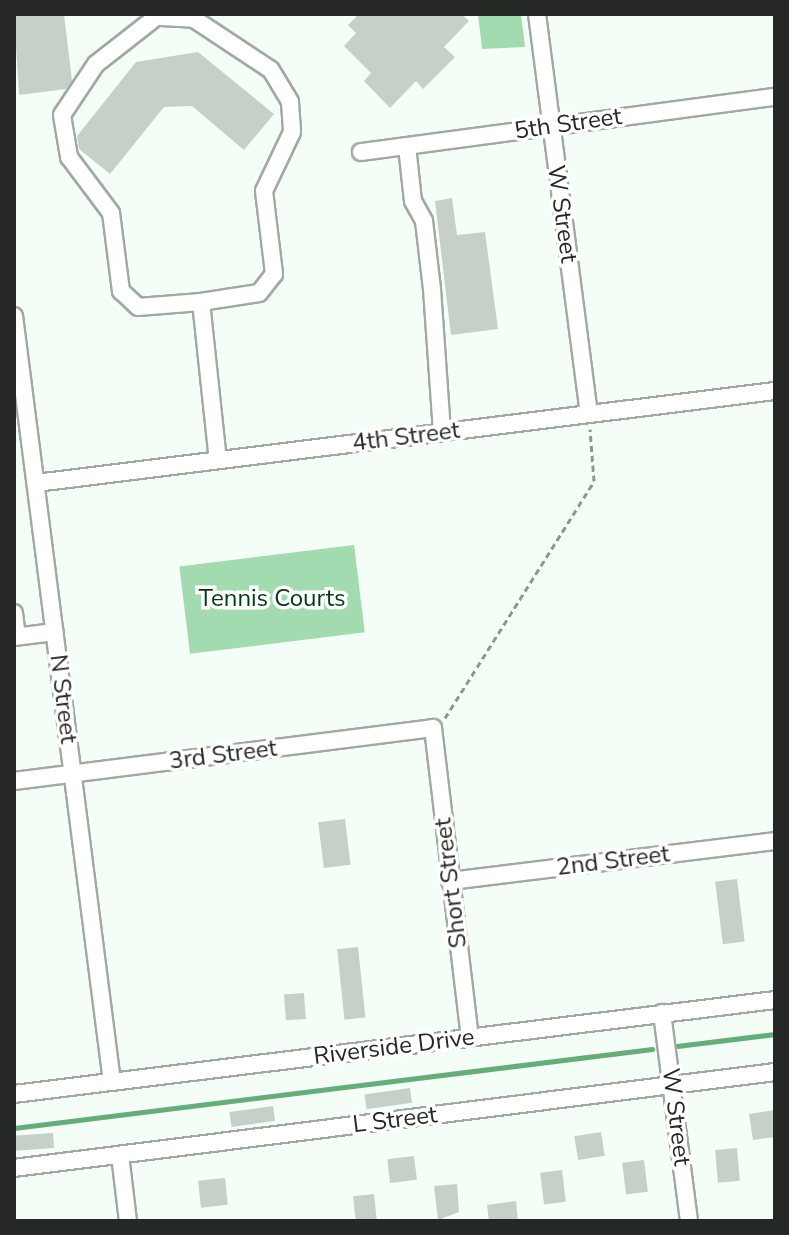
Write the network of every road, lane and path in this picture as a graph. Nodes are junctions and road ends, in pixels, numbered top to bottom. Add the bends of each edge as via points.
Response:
1 (537, 14) edge
2 (161, 15) edge
3 (775, 97) edge
4 (549, 126) junction
5 (407, 146) junction
6 (361, 152) dead end
7 (201, 302) junction
8 (14, 316) edge
9 (18, 376) edge
10 (775, 391) edge
11 (589, 413) junction
12 (442, 432) junction
13 (218, 460) junction
14 (36, 483) junction
15 (14, 613) edge
16 (55, 632) junction
17 (15, 637) edge
18 (433, 728) junction
19 (72, 774) junction
20 (14, 781) edge
21 (775, 841) edge
22 (450, 881) junction
23 (775, 1000) edge
24 (662, 1013) junction
25 (470, 1037) junction
26 (775, 1072) edge
27 (112, 1082) junction
28 (672, 1085) junction
29 (14, 1094) edge
30 (120, 1155) junction
31 (14, 1168) edge
32 (128, 1221) edge
33 (689, 1221) edge

1 - 4 street, W Street
2 - 7 street via 130,33 96,64 62,115 69,157 111,213 121,291 138,307
2 - 7 street via 194,19 271,70 290,102 292,132 264,191 274,274 259,293
3 - 4 street, 5th Street
4 - 5 street, 5th Street
4 - 11 street, W Street
5 - 6 street, 5th Street
5 - 12 street via 413,201 424,221 431,276
7 - 13 street
8 - 9 street, N Street
9 - 14 street, N Street
10 - 11 street, 4th Street
11 - 12 street, 4th Street
11 - 18 path via 594,481 449,715
12 - 13 street, 4th Street
13 - 14 street, 4th Street
14 - 16 street, N Street
15 - 17 street
16 - 17 street
16 - 19 street, N Street
18 - 19 street, 3rd Street
18 - 22 street, Short Street
19 - 20 street, 3rd Street
19 - 27 street, N Street
21 - 22 street, 2nd Street
22 - 25 street, Short Street
23 - 24 street, Riverside Drive
24 - 25 street, Riverside Drive
24 - 28 street, W Street
25 - 27 street, Riverside Drive
26 - 28 street, L Street
27 - 29 street, Riverside Drive
28 - 30 street, L Street
28 - 33 street, W Street
30 - 31 street, L Street
30 - 32 street

